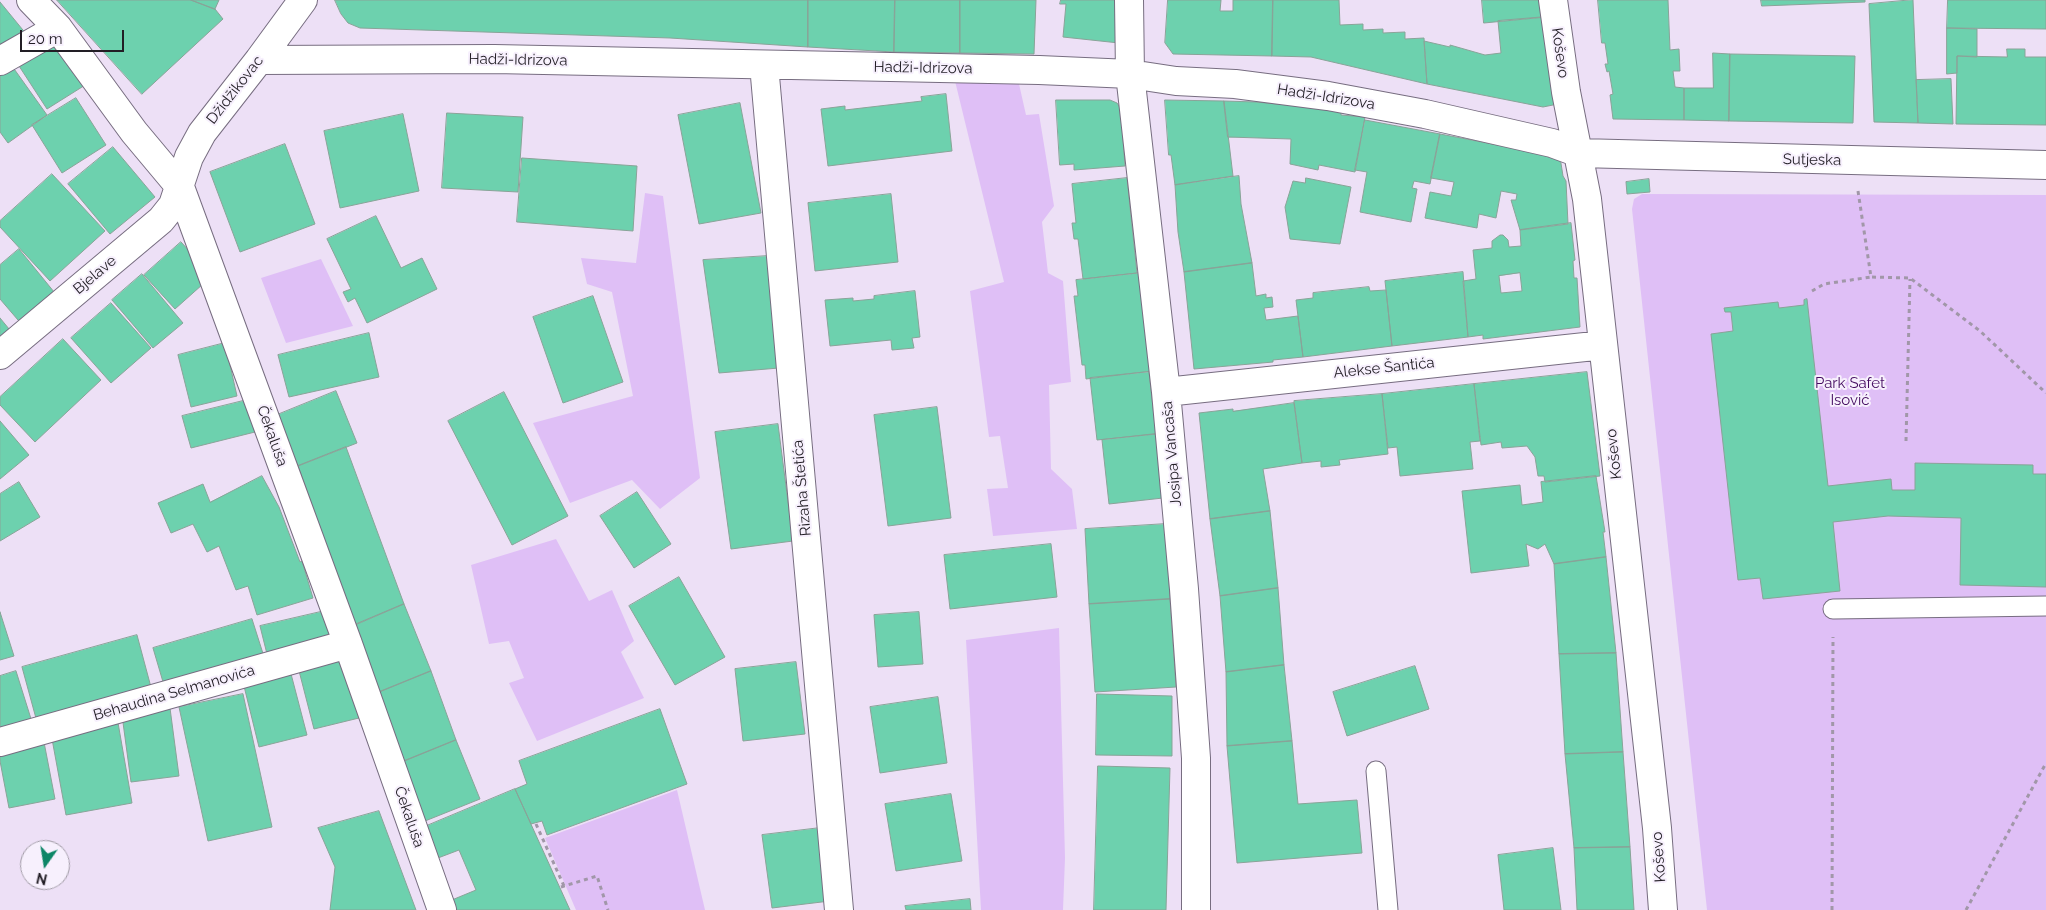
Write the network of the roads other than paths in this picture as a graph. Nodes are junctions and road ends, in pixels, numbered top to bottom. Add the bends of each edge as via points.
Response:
1 (31, 0) edge
2 (303, 0) edge
3 (1129, 0) edge
4 (1553, 0) edge
5 (58, 28) junction
6 (259, 60) junction
7 (0, 61) edge
8 (764, 65) junction
9 (1130, 74) junction
10 (1579, 153) junction
11 (2046, 166) edge
12 (180, 187) junction
13 (1602, 346) junction
14 (0, 355) edge
15 (1166, 392) junction
16 (2046, 606) edge
17 (1833, 609) road end
18 (348, 644) junction
19 (0, 742) edge
20 (1376, 771) dead end
21 (442, 910) edge
22 (839, 910) edge
23 (1196, 910) edge
24 (1388, 910) edge
25 (1663, 910) edge

1 - 5 street, Čekaluša
2 - 6 street, Džidžikovac
3 - 9 street, Josipa Vancaša
4 - 10 street, Koševo via 1566,92
5 - 7 street
5 - 12 street, Čekaluša via 134,132
6 - 8 street, Hadži-Idrizova via 494,59
6 - 12 street, Džidžikovac via 202,133 189,157
8 - 9 street, Hadži-Idrizova
8 - 22 street, Rizaha Štetića
9 - 10 street, Hadži-Idrizova via 1328,96 1434,116 1552,143
9 - 15 street, Josipa Vancaša
10 - 11 street, Sutjeska
10 - 13 street, Koševo via 1587,199
12 - 14 street, Bjelave via 161,220
12 - 18 street, Čekaluša
13 - 15 street, Alekse Šantića
13 - 25 street, Koševo via 1657,828
15 - 23 street, Josipa Vancaša via 1196,758
16 - 17 lane
18 - 19 street, Behaudina Selmanovića
18 - 21 street, Čekaluša
20 - 24 lane

